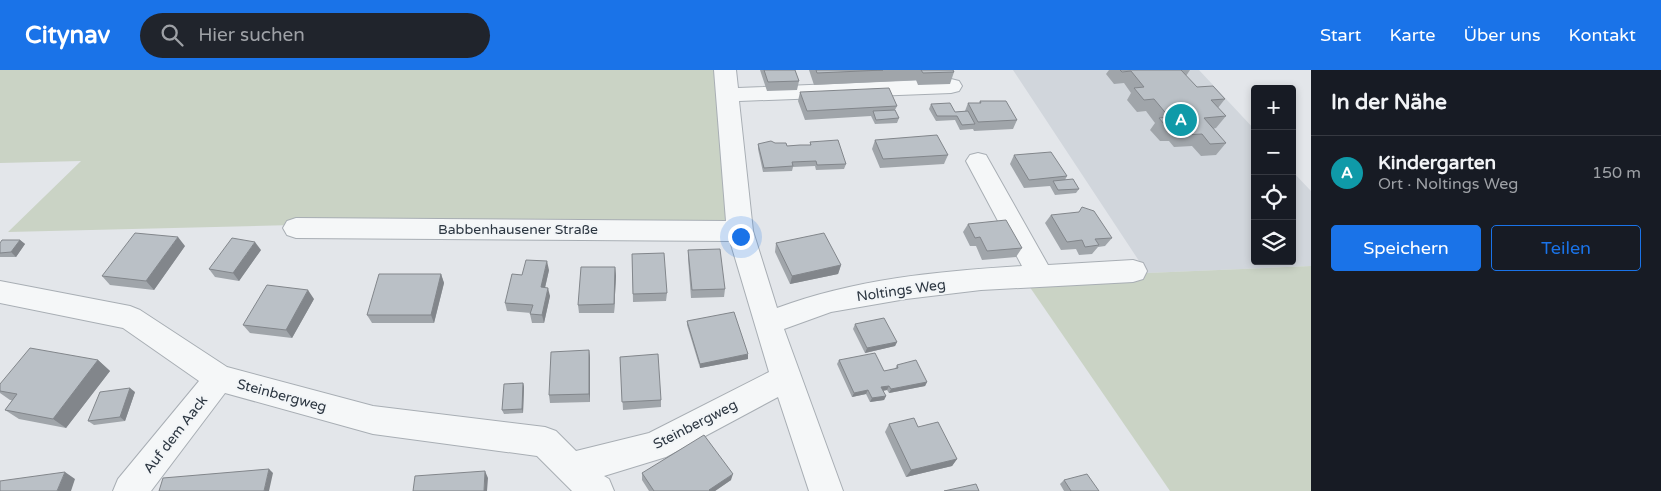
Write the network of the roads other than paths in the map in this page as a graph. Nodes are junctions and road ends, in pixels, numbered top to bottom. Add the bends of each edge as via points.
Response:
1 (725, 83) edge
2 (951, 86) edge
3 (978, 161) dead end
4 (296, 228) dead end
5 (740, 231) junction
6 (1133, 271) dead end
7 (1040, 275) junction
8 (0, 292) edge
9 (767, 323) junction
10 (219, 378) junction
11 (786, 378) junction
12 (570, 468) junction
13 (130, 491) edge
14 (597, 491) edge
15 (826, 491) edge

1 - 2 street
1 - 5 street
3 - 7 street
4 - 5 street, Babbenhausener Straße
5 - 9 street
6 - 7 street, Noltings Weg
7 - 9 street, Noltings Weg via 911,286 830,302
8 - 10 street, Steinbergweg via 130,318
9 - 11 street
10 - 12 street, Steinbergweg via 374,420 545,442
10 - 13 street, Auf dem Aack
11 - 12 street, Steinbergweg via 655,446
11 - 15 street
12 - 14 street, Steinbergweg

